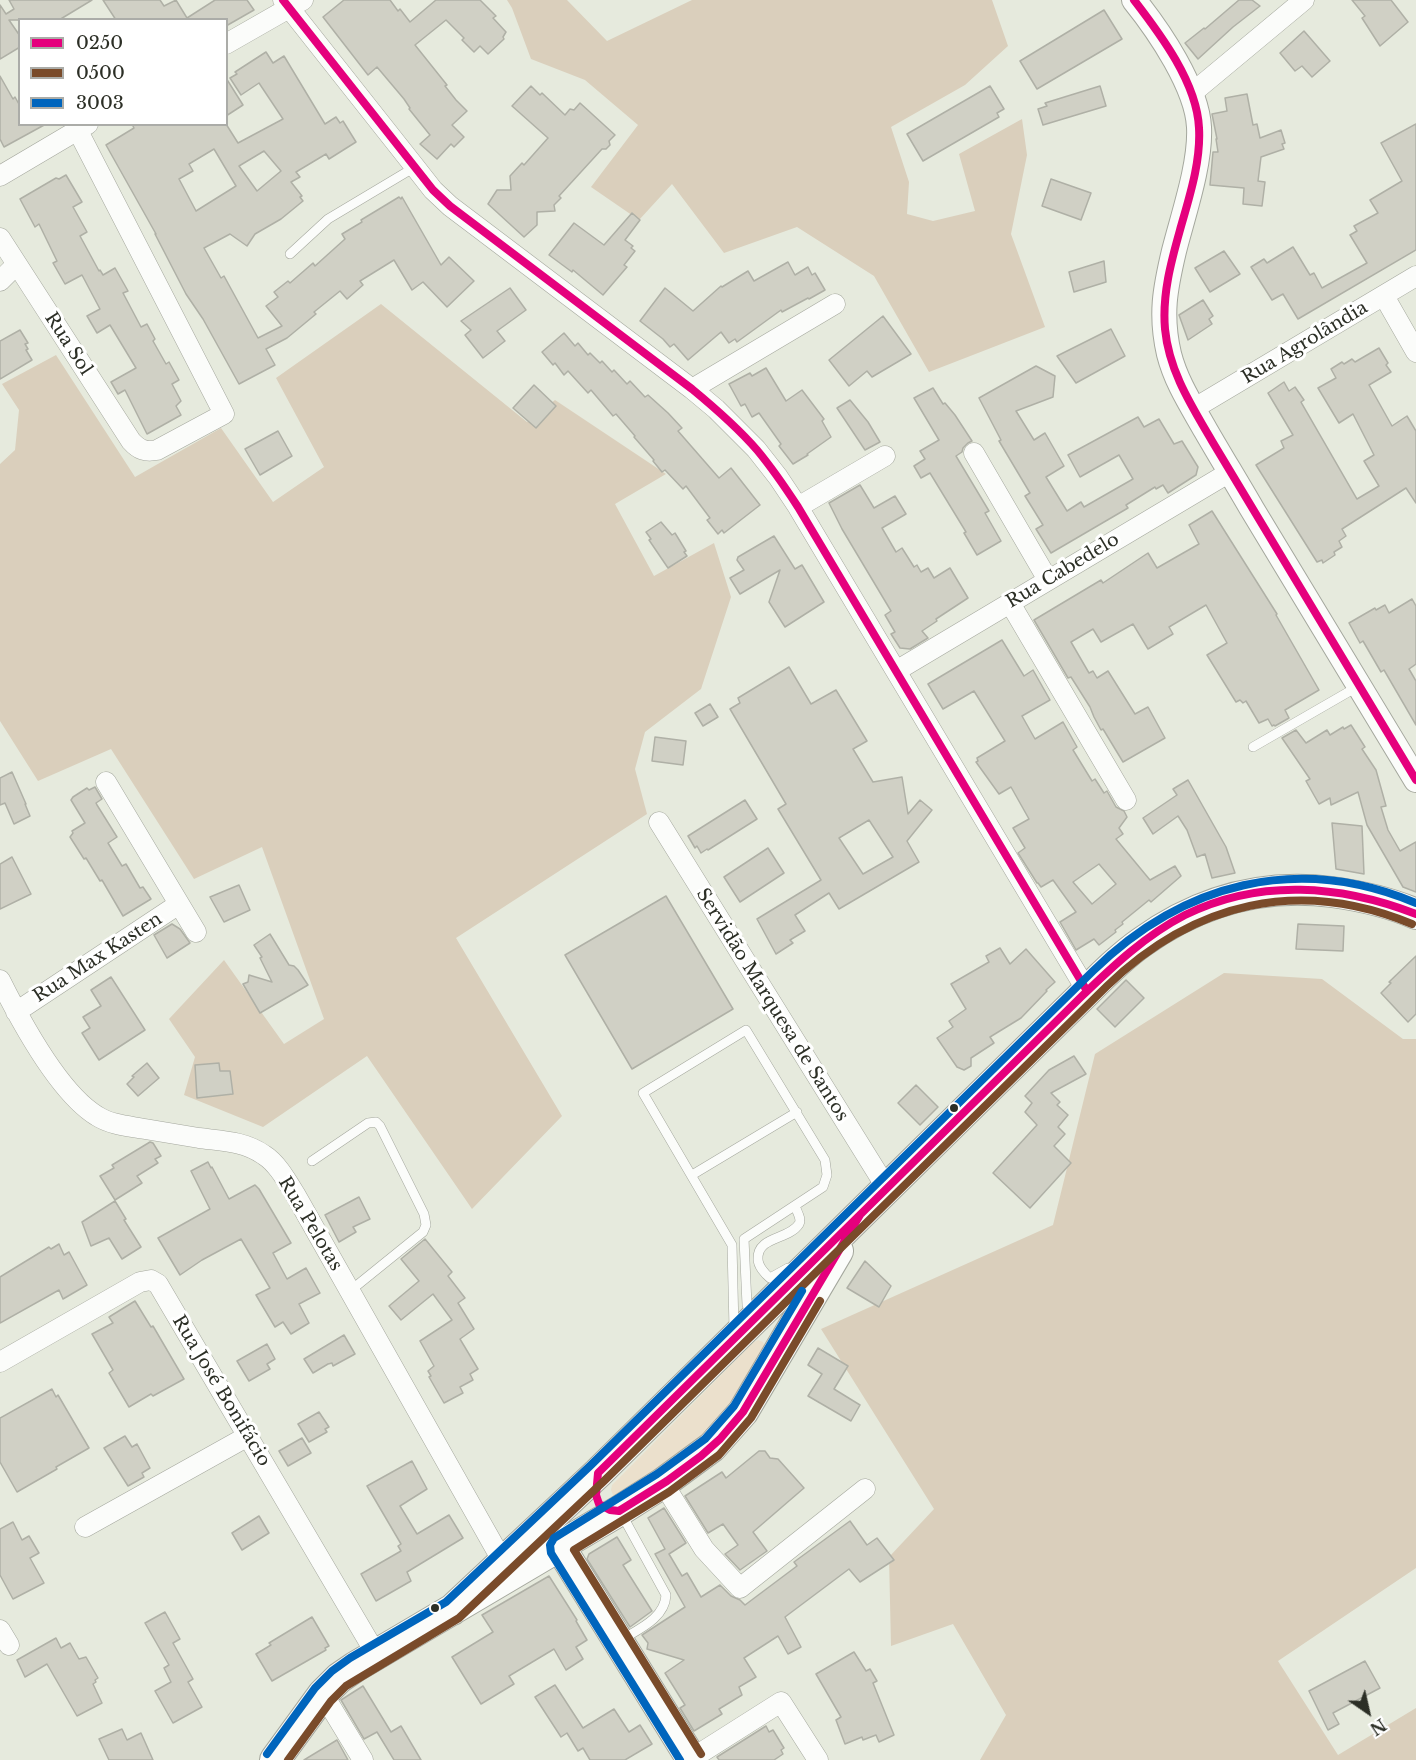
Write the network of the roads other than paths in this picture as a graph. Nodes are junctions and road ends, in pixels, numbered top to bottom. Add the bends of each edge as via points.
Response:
1 (1134, 0) edge
2 (1304, 0) edge
3 (292, 3) edge
4 (228, 43) edge
5 (1191, 94) junction
6 (83, 128) edge
7 (415, 167) junction
8 (0, 176) edge
9 (0, 238) edge
10 (290, 254) dead end
11 (16, 265) junction
12 (1416, 276) edge
13 (0, 281) edge
14 (1384, 296) junction
15 (834, 304) dead end
16 (1416, 352) edge
17 (692, 389) junction
18 (1193, 409) junction
19 (974, 453) dead end
20 (885, 456) dead end
21 (1230, 472) junction
22 (798, 507) junction
23 (1048, 580) junction
24 (1010, 603) junction
25 (896, 671) junction
26 (1359, 686) junction
27 (1253, 747) dead end
28 (1416, 780) edge
29 (106, 782) dead end
30 (1126, 800) dead end
31 (659, 822) dead end
32 (179, 904) junction
33 (1416, 914) edge
34 (196, 933) dead end
35 (0, 980) edge
36 (1087, 991) junction
37 (16, 1012) junction
38 (796, 1112) junction
39 (312, 1161) dead end
40 (692, 1175) junction
41 (886, 1188) junction
42 (795, 1206) junction
43 (860, 1215) junction
44 (829, 1245) junction
45 (350, 1291) junction
46 (744, 1328) junction
47 (0, 1362) edge
48 (769, 1367) junction
49 (248, 1436) junction
50 (598, 1473) junction
51 (663, 1483) junction
52 (865, 1489) dead end
53 (619, 1511) junction
54 (85, 1527) dead end
55 (560, 1546) junction
56 (503, 1562) junction
57 (452, 1610) junction
58 (619, 1641) junction
59 (376, 1654) junction
60 (323, 1694) junction
61 (692, 1759) edge
62 (275, 1760) edge
63 (363, 1760) edge
64 (818, 1760) edge

1 - 5 street via 1160,35
2 - 5 street
3 - 4 street
3 - 7 street
5 - 18 street via 1199,126 1197,160 1165,289 1163,312 1169,354
6 - 8 street
6 - 11 street, Rua Sol via 224,414 157,450 147,452 138,448
7 - 10 lane via 328,219
7 - 17 street via 433,190 471,224
9 - 11 street, Rua Sol
11 - 13 street
12 - 14 street, Rua Agrolândia
14 - 16 street
14 - 18 street, Rua Agrolândia
15 - 17 street
17 - 22 street via 756,449
18 - 21 street
19 - 23 street
20 - 22 street
21 - 23 street, Rua Cabedelo
21 - 26 street
22 - 25 street
23 - 24 street, Rua Cabedelo
24 - 25 street, Rua Cabedelo
24 - 30 street
25 - 36 street
26 - 27 lane
26 - 28 street
29 - 32 street
31 - 41 street, Servidão Marquesa de Santos
32 - 34 street
32 - 37 street, Rua Max Kasten
33 - 36 main road via 1350,894 1256,892 1162,928
35 - 37 street, Rua Pelotas
36 - 41 main road
37 - 45 street, Rua Pelotas via 64,1085 85,1109 99,1118 226,1140 266,1156 295,1194
38 - 40 lane
38 - 40 lane via 746,1030 643,1093
38 - 42 lane via 825,1160 827,1175 824,1186
39 - 45 lane via 368,1123 376,1122 424,1214 423,1232
40 - 46 lane via 732,1245 735,1305
41 - 43 main road
42 - 44 lane via 798,1225 759,1251 758,1261 765,1275 774,1277
42 - 46 lane via 744,1239
43 - 44 main road
43 - 48 main road
44 - 46 main road
45 - 56 street, Rua Pelotas
46 - 48 main road via 769,1336
46 - 50 main road
47 - 49 street, Rua José Bonifácio via 140,1282 151,1280 158,1284
48 - 51 main road via 730,1428 712,1447
49 - 54 street
49 - 59 street, Rua José Bonifácio
50 - 53 main road via 598,1502 602,1508
50 - 56 main road
51 - 52 street via 704,1549 741,1588
51 - 53 main road
53 - 55 main road
53 - 58 lane via 666,1594 664,1607 655,1617
55 - 57 main road
55 - 58 main road
56 - 57 main road
57 - 59 main road
58 - 61 main road
59 - 60 main road via 339,1678
60 - 62 main road
60 - 63 street
61 - 64 street via 781,1702

